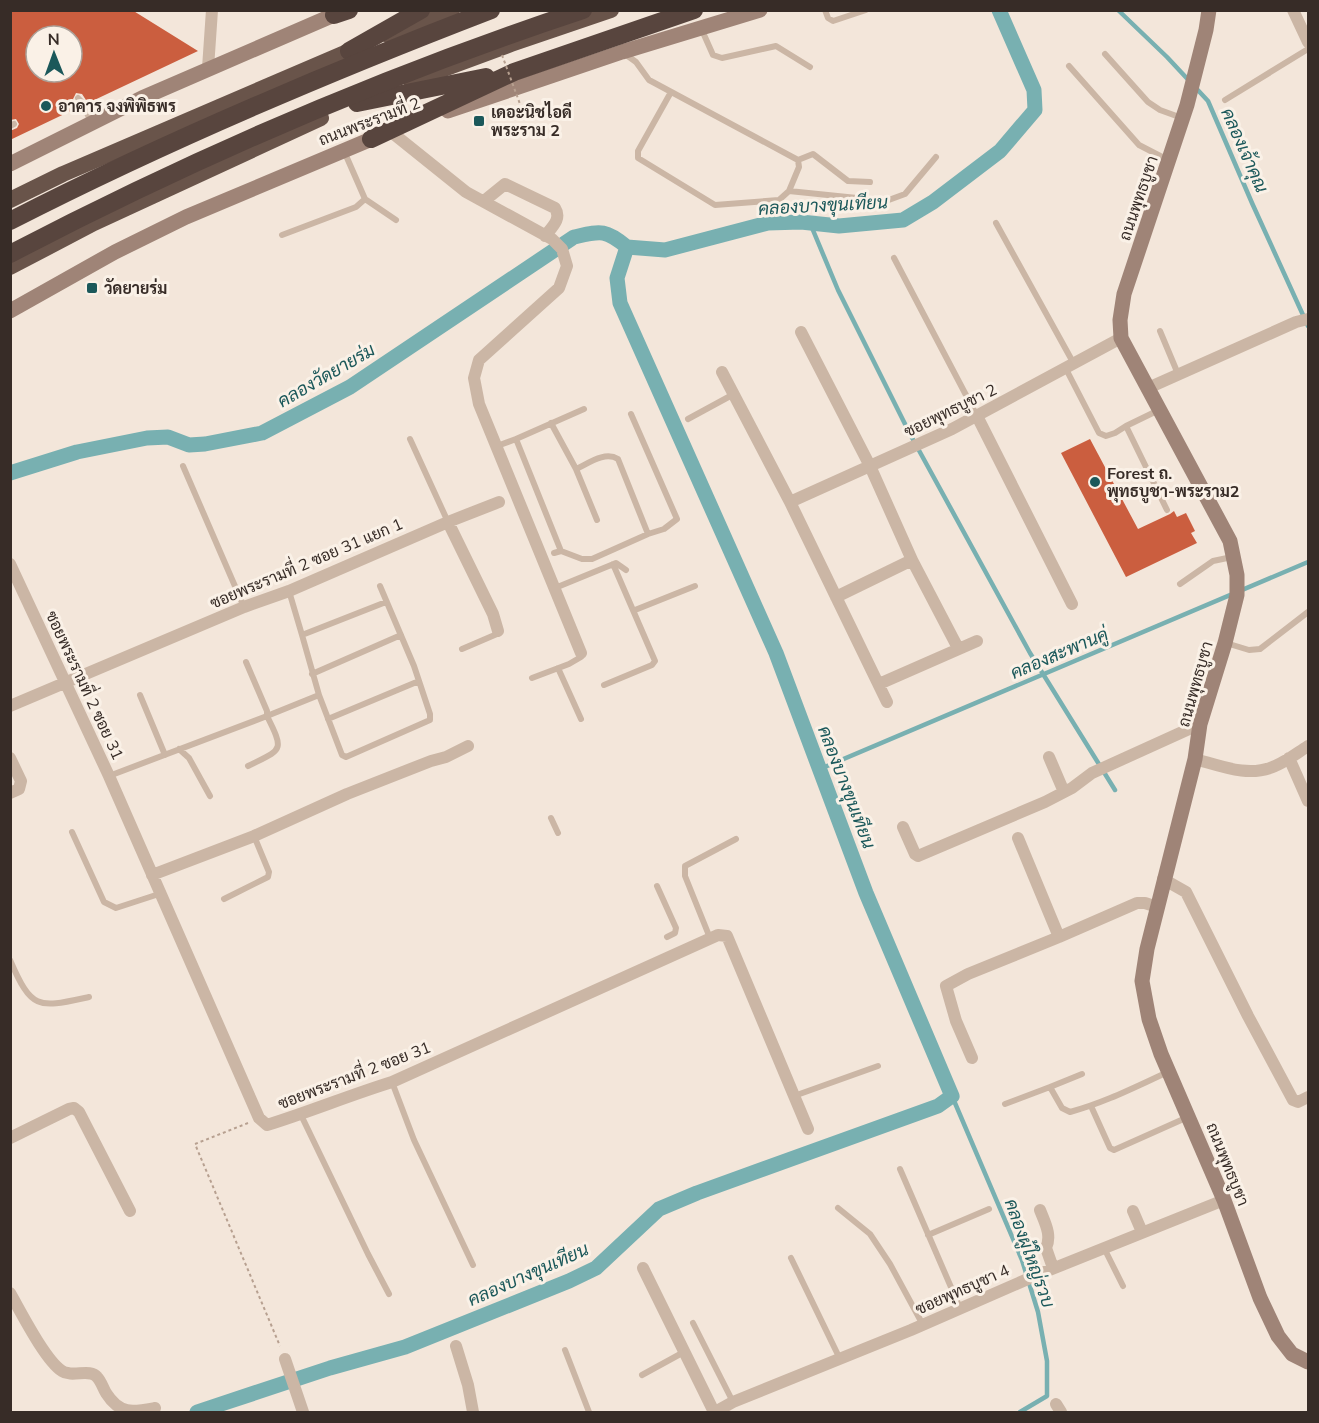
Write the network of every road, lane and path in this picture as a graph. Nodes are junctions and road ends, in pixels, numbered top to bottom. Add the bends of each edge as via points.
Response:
1 (212, 10) edge
2 (421, 10) edge
3 (452, 10) edge
4 (491, 10) edge
5 (582, 10) edge
6 (611, 10) edge
7 (694, 10) edge
8 (760, 10) edge
9 (825, 10) edge
10 (866, 10) edge
11 (1209, 10) edge
12 (1293, 10) edge
13 (342, 12) edge
14 (701, 28) junction
15 (1308, 42) edge
16 (1308, 48) edge
17 (349, 51) junction
18 (501, 52) dead end
19 (622, 52) junction
20 (1105, 54) dead end
21 (1070, 66) dead end
22 (810, 67) dead end
23 (208, 68) junction
24 (514, 72) junction
25 (671, 93) junction
26 (78, 98) dead end
27 (1224, 100) dead end
28 (357, 103) junction
29 (520, 104) dead end
30 (1185, 111) junction
31 (91, 122) junction
32 (390, 131) junction
33 (371, 139) junction
34 (343, 150) junction
35 (936, 157) dead end
36 (798, 160) junction
37 (1170, 161) junction
38 (10, 164) edge
39 (870, 182) dead end
40 (789, 191) junction
41 (365, 199) junction
42 (10, 200) edge
43 (484, 201) junction
44 (396, 220) dead end
45 (10, 221) edge
46 (996, 223) dead end
47 (282, 234) dead end
48 (548, 238) junction
49 (10, 254) edge
50 (894, 258) dead end
51 (10, 267) edge
52 (10, 311) edge
53 (1302, 321) edge
54 (1160, 330) dead end
55 (801, 332) dead end
56 (1120, 338) junction
57 (1070, 366) junction
58 (723, 372) dead end
59 (1178, 375) junction
60 (1148, 388) junction
61 (734, 394) junction
62 (584, 409) dead end
63 (1160, 410) junction
64 (631, 414) dead end
65 (977, 416) junction
66 (688, 419) dead end
67 (552, 423) junction
68 (1126, 426) junction
69 (410, 438) dead end
70 (516, 439) junction
71 (496, 446) junction
72 (183, 466) dead end
73 (870, 466) junction
74 (576, 469) junction
75 (499, 502) dead end
76 (790, 502) junction
77 (1167, 510) dead end
78 (597, 520) dead end
79 (448, 522) junction
80 (648, 534) junction
81 (1233, 556) junction
82 (912, 560) junction
83 (10, 564) edge
84 (613, 564) junction
85 (626, 570) dead end
86 (1180, 584) dead end
87 (380, 586) dead end
88 (695, 586) dead end
89 (555, 588) junction
90 (289, 591) junction
91 (836, 597) junction
92 (386, 602) junction
93 (1072, 604) dead end
94 (244, 607) junction
95 (634, 610) junction
96 (1308, 612) edge
97 (498, 631) joint
98 (302, 634) junction
99 (400, 635) junction
100 (977, 641) dead end
101 (1226, 643) junction
102 (958, 648) junction
103 (462, 649) dead end
104 (581, 653) joint
105 (246, 662) dead end
106 (558, 668) junction
107 (312, 675) junction
108 (532, 678) dead end
109 (418, 681) junction
110 (66, 682) junction
111 (879, 684) junction
112 (603, 685) dead end
113 (140, 695) dead end
114 (319, 695) junction
115 (887, 702) dead end
116 (10, 706) edge
117 (267, 716) junction
118 (328, 719) junction
119 (581, 719) dead end
120 (1200, 724) junction
121 (468, 746) dead end
122 (1308, 746) edge
123 (179, 749) junction
124 (165, 754) junction
125 (1049, 757) dead end
126 (10, 758) edge
127 (1289, 758) junction
128 (1195, 759) junction
129 (248, 766) dead end
130 (108, 776) junction
131 (1064, 792) junction
132 (10, 793) edge
133 (210, 796) dead end
134 (1308, 801) edge
135 (551, 818) dead end
136 (903, 827) dead end
137 (72, 832) dead end
138 (558, 833) dead end
139 (254, 836) junction
140 (1018, 838) dead end
141 (736, 839) dead end
142 (152, 875) junction
143 (1163, 879) junction
144 (657, 886) dead end
145 (159, 894) junction
146 (224, 899) dead end
147 (1157, 907) junction
148 (667, 937) dead end
149 (1059, 937) junction
150 (710, 939) junction
151 (10, 960) edge
152 (89, 997) dead end
153 (972, 1058) dead end
154 (878, 1066) dead end
155 (1168, 1072) junction
156 (1082, 1074) dead end
157 (392, 1082) junction
158 (1050, 1087) junction
159 (794, 1097) junction
160 (1308, 1097) edge
161 (1005, 1104) dead end
162 (1091, 1106) junction
163 (301, 1115) junction
164 (1189, 1117) junction
165 (259, 1118) junction
166 (808, 1130) dead end
167 (10, 1138) edge
168 (900, 1169) dead end
169 (1224, 1200) junction
170 (838, 1208) dead end
171 (989, 1209) dead end
172 (1040, 1210) dead end
173 (1133, 1210) dead end
174 (130, 1211) dead end
175 (1142, 1232) junction
176 (928, 1235) junction
177 (1104, 1248) junction
178 (791, 1258) dead end
179 (473, 1265) dead end
180 (643, 1268) dead end
181 (1053, 1268) junction
182 (1123, 1286) dead end
183 (10, 1293) edge
184 (389, 1294) dead end
185 (960, 1308) junction
186 (15, 1314) edge
187 (693, 1323) dead end
188 (923, 1324) junction
189 (456, 1346) dead end
190 (565, 1350) dead end
191 (684, 1352) junction
192 (840, 1359) junction
193 (286, 1362) joint
194 (1308, 1362) edge
195 (642, 1375) dead end
196 (733, 1402) junction
197 (155, 1408) dead end
198 (302, 1408) edge
199 (473, 1413) edge
200 (589, 1413) edge
201 (714, 1413) edge

1 - 23 street
2 - 17 highway
3 - 17 highway
4 - 45 highway, bridge via 228,116
5 - 49 highway, bridge via 438,62 272,129
6 - 28 highway, ถนนพระรามที่ 2
7 - 24 highway
8 - 14 main road, ถนนพระรามที่ 2
9 - 10 lane via 834,21
11 - 30 main road, ถนนพุทธบูชา
12 - 15 street
13 - 23 main road
14 - 19 main road, ถนนพระรามที่ 2
14 - 22 lane via 713,55 722,58 776,46
16 - 27 lane
17 - 42 highway
18 - 29 path, bridge
19 - 25 lane via 636,62 649,80
19 - 32 main road, ถนนพระรามที่ 2
20 - 30 lane via 1148,102 1160,110
21 - 37 lane via 1139,145
23 - 31 main road
24 - 28 highway
24 - 33 highway
25 - 36 lane
25 - 40 lane via 638,151 639,158 715,206 779,200
26 - 31 lane
28 - 51 highway, ถนนพระรามที่ 2 via 94,223
30 - 37 main road, ถนนพุทธบูชา
31 - 38 main road
32 - 33 main road, ถนนพระรามที่ 2
32 - 43 street via 466,192
33 - 34 main road, ถนนพระรามที่ 2
34 - 41 lane
34 - 52 main road, ถนนพระรามที่ 2 via 186,217
35 - 40 lane via 905,194 886,201
36 - 39 lane via 813,154 848,181
36 - 40 lane
37 - 56 main road, ถนนพุทธบูชา via 1124,294
41 - 44 lane
41 - 47 lane via 356,207
43 - 48 street
43 - 48 street via 505,184 555,208 558,219
46 - 57 lane
48 - 71 street via 562,249 567,266 559,288 479,360 474,378 479,404
50 - 65 lane
53 - 59 street
54 - 59 lane
55 - 73 street
56 - 57 street, ซอยพุทธบูชา 2
56 - 60 main road, ถนนพุทธบูชา
57 - 65 street, ซอยพุทธบูชา 2
57 - 68 lane via 1100,433 1106,436
58 - 61 street
59 - 60 street
60 - 63 main road, ถนนพุทธบูชา
61 - 66 lane
61 - 76 street
62 - 67 lane
63 - 68 lane
63 - 81 main road, ถนนพุทธบูชา via 1230,541
64 - 80 lane via 677,517 664,529
65 - 73 street, ซอยพุทธบูชา 2
65 - 93 street
67 - 70 lane
67 - 74 lane
68 - 77 lane
69 - 79 lane
70 - 71 lane
70 - 80 lane via 558,552 592,559
71 - 89 street
72 - 94 lane
73 - 76 street, ซอยพุทธบูชา 2
73 - 82 street
74 - 78 lane
74 - 80 lane via 605,455 618,459
75 - 79 street, ซอยพระรามที่ 2 ซอย 31 แยก 1
76 - 91 street
79 - 90 street, ซอยพระรามที่ 2 ซอย 31 แยก 1
79 - 97 street
81 - 86 lane via 1213,561
81 - 101 main road, ถนนพุทธบูชา via 1237,595
82 - 91 street
82 - 102 street
83 - 110 street, ซอยพระรามที่ 2 ซอย 31
84 - 85 lane
84 - 89 lane
84 - 95 lane
87 - 92 lane
88 - 95 lane
89 - 104 street
90 - 94 street, ซอยพระรามที่ 2 ซอย 31 แยก 1
90 - 98 lane
91 - 111 street
92 - 98 lane
92 - 99 lane
94 - 110 street, ซอยพระรามที่ 2 ซอย 31 แยก 1
95 - 112 lane via 654,662
96 - 101 lane via 1260,650
97 - 103 lane
98 - 107 lane
99 - 107 lane
99 - 109 lane
100 - 102 street
101 - 120 main road, ถนนพุทธบูชา
102 - 111 street
104 - 106 lane via 578,659
105 - 117 lane
106 - 108 lane
106 - 119 lane
107 - 114 lane
109 - 118 lane
109 - 118 lane via 430,720 346,758
110 - 116 street, ซอยพระรามที่ 2 ซอย 31 แยก 1
110 - 130 street, ซอยพระรามที่ 2 ซอย 31
111 - 115 street
113 - 124 lane
114 - 117 lane
114 - 118 lane
117 - 123 lane
117 - 129 lane via 279,746
120 - 128 main road, ถนนพุทธบูชา
120 - 131 street via 1092,773
121 - 139 street
122 - 127 street
123 - 124 lane
123 - 133 lane via 189,758
124 - 130 lane
125 - 131 street
126 - 132 street via 21,781 19,789
127 - 128 street via 1257,771 1241,771
127 - 134 street
128 - 143 main road, ถนนพุทธบูชา
130 - 142 street, ซอยพระรามที่ 2 ซอย 31
131 - 136 street via 918,856
135 - 138 lane
137 - 145 lane via 104,902 116,908
139 - 142 street
139 - 146 lane via 268,877
140 - 149 street
141 - 150 lane via 685,866 685,876
142 - 145 street, ซอยพระรามที่ 2 ซอย 31
143 - 147 main road, ถนนพุทธบูชา
143 - 160 street via 1186,892 1293,1100
144 - 148 lane via 676,928
145 - 165 street, ซอยพระรามที่ 2 ซอย 31
147 - 149 street via 1137,903
147 - 155 main road, ถนนพุทธบูชา via 1142,981 1149,1019
149 - 153 street via 946,986
150 - 157 street, ซอยพระรามที่ 2 ซอย 31
150 - 159 street via 727,936
151 - 152 lane via 35,1001 50,1005
154 - 159 lane
155 - 162 lane
155 - 164 main road, ถนนพุทธบูชา
156 - 158 lane
157 - 163 street, ซอยพระรามที่ 2 ซอย 31
157 - 179 lane via 414,1140
158 - 161 lane
158 - 162 lane via 1062,1108 1070,1112
159 - 166 street
162 - 164 lane via 1110,1148 1114,1149
163 - 165 street, ซอยพระรามที่ 2 ซอย 31 via 267,1125
163 - 184 lane
164 - 169 main road, ถนนพุทธบูชา
165 - 193 path via 195,1144
167 - 174 street via 74,1108
168 - 176 lane
169 - 175 street, ซอยพุทธบูชา 4
169 - 194 main road, ถนนพุทธบูชา via 1278,1336 1292,1354
170 - 188 lane via 870,1234
171 - 176 lane
172 - 181 street via 1049,1234 1046,1248
173 - 175 street
175 - 177 street, ซอยพุทธบูชา 4
176 - 185 lane
177 - 181 street, ซอยพุทธบูชา 4
177 - 182 lane
178 - 192 lane
180 - 191 street
181 - 185 street, ซอยพุทธบูชา 4
183 - 186 street
185 - 188 street, ซอยพุทธบูชา 4
186 - 197 street via 60,1371 97,1376 120,1409 131,1412
187 - 196 lane
188 - 192 street, ซอยพุทธบูชา 4
189 - 199 street
190 - 200 lane
191 - 195 lane
191 - 201 street
192 - 196 street, ซอยพุทธบูชา 4
193 - 198 street
196 - 201 street, ซอยพุทธบูชา 4

